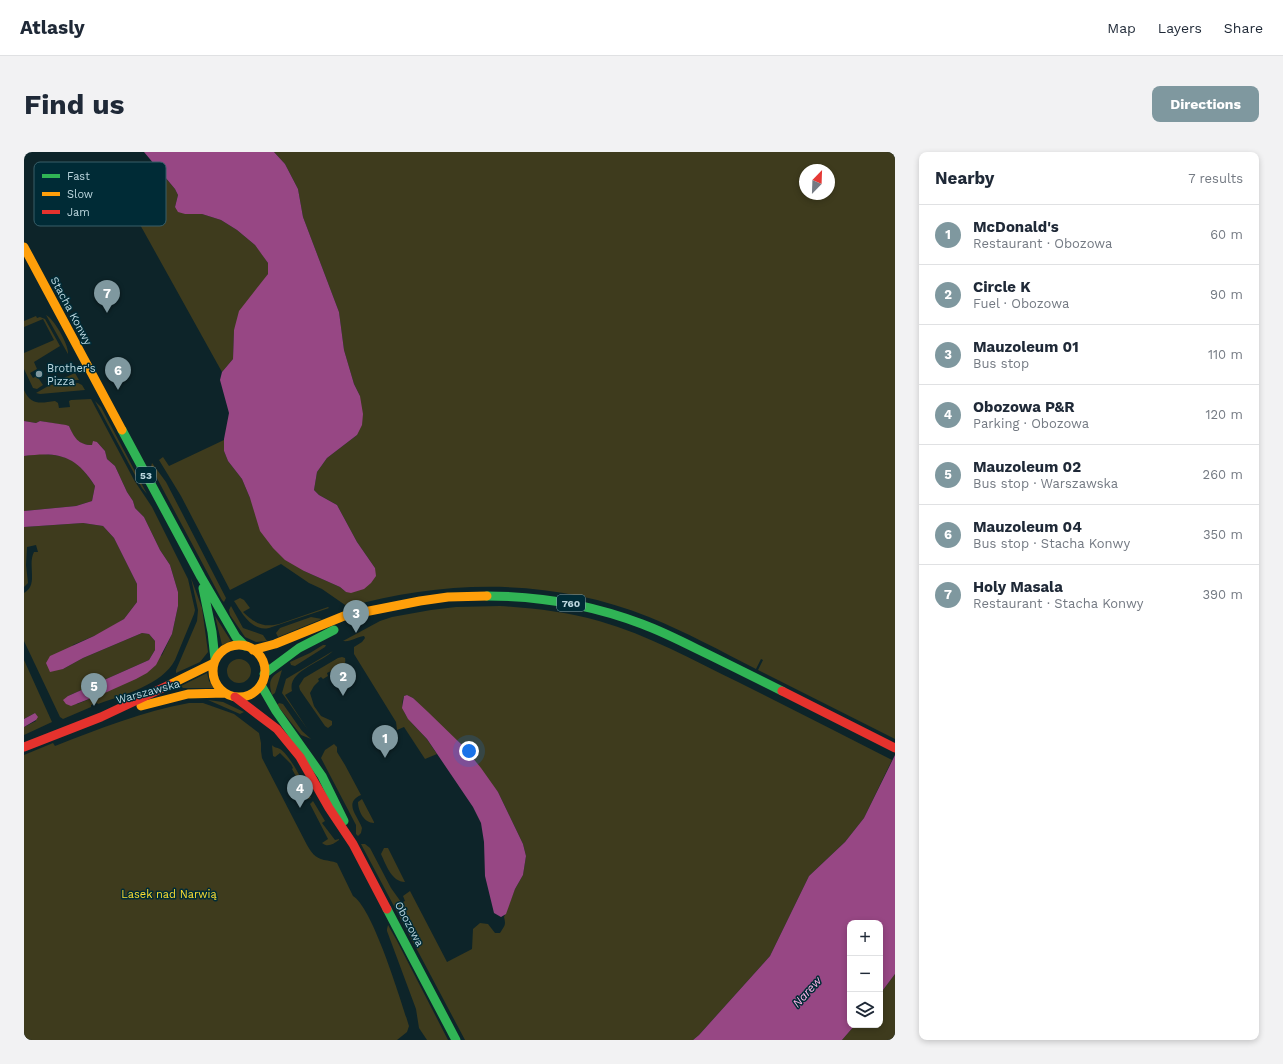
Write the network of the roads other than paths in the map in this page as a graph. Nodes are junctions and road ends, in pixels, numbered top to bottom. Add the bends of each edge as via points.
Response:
1 (24, 247) edge
2 (201, 577) junction
3 (369, 612) junction
4 (249, 648) junction
5 (215, 661) junction
6 (264, 674) junction
7 (261, 685) junction
8 (225, 693) junction
9 (235, 697) junction
10 (101, 717) junction
11 (24, 747) edge
12 (895, 748) edge
13 (351, 839) junction
14 (456, 1040) edge

1 - 2 main road, Stacha Konwy / 53
2 - 4 main road, Stacha Konwy / 53 via 236,637
2 - 5 main road, Stacha Konwy / 53 via 210,618
3 - 4 main road, 760 via 336,619 275,644
3 - 6 main road, 760 via 300,648
3 - 12 main road, 760 via 419,601 459,596 505,595 568,603 604,612 642,624
4 - 5 main road via 228,648 221,652
4 - 6 main road, 53 via 263,662
5 - 8 main road, 53 via 215,682
5 - 10 main road, Warszawska
6 - 7 main road
7 - 9 main road via 247,696
7 - 13 main road, Obozowa via 274,710 314,764 338,805
8 - 9 main road
8 - 10 main road, Warszawska via 181,695
9 - 13 main road, Obozowa via 277,729 289,742
10 - 11 main road, Warszawska
13 - 14 main road, Obozowa

